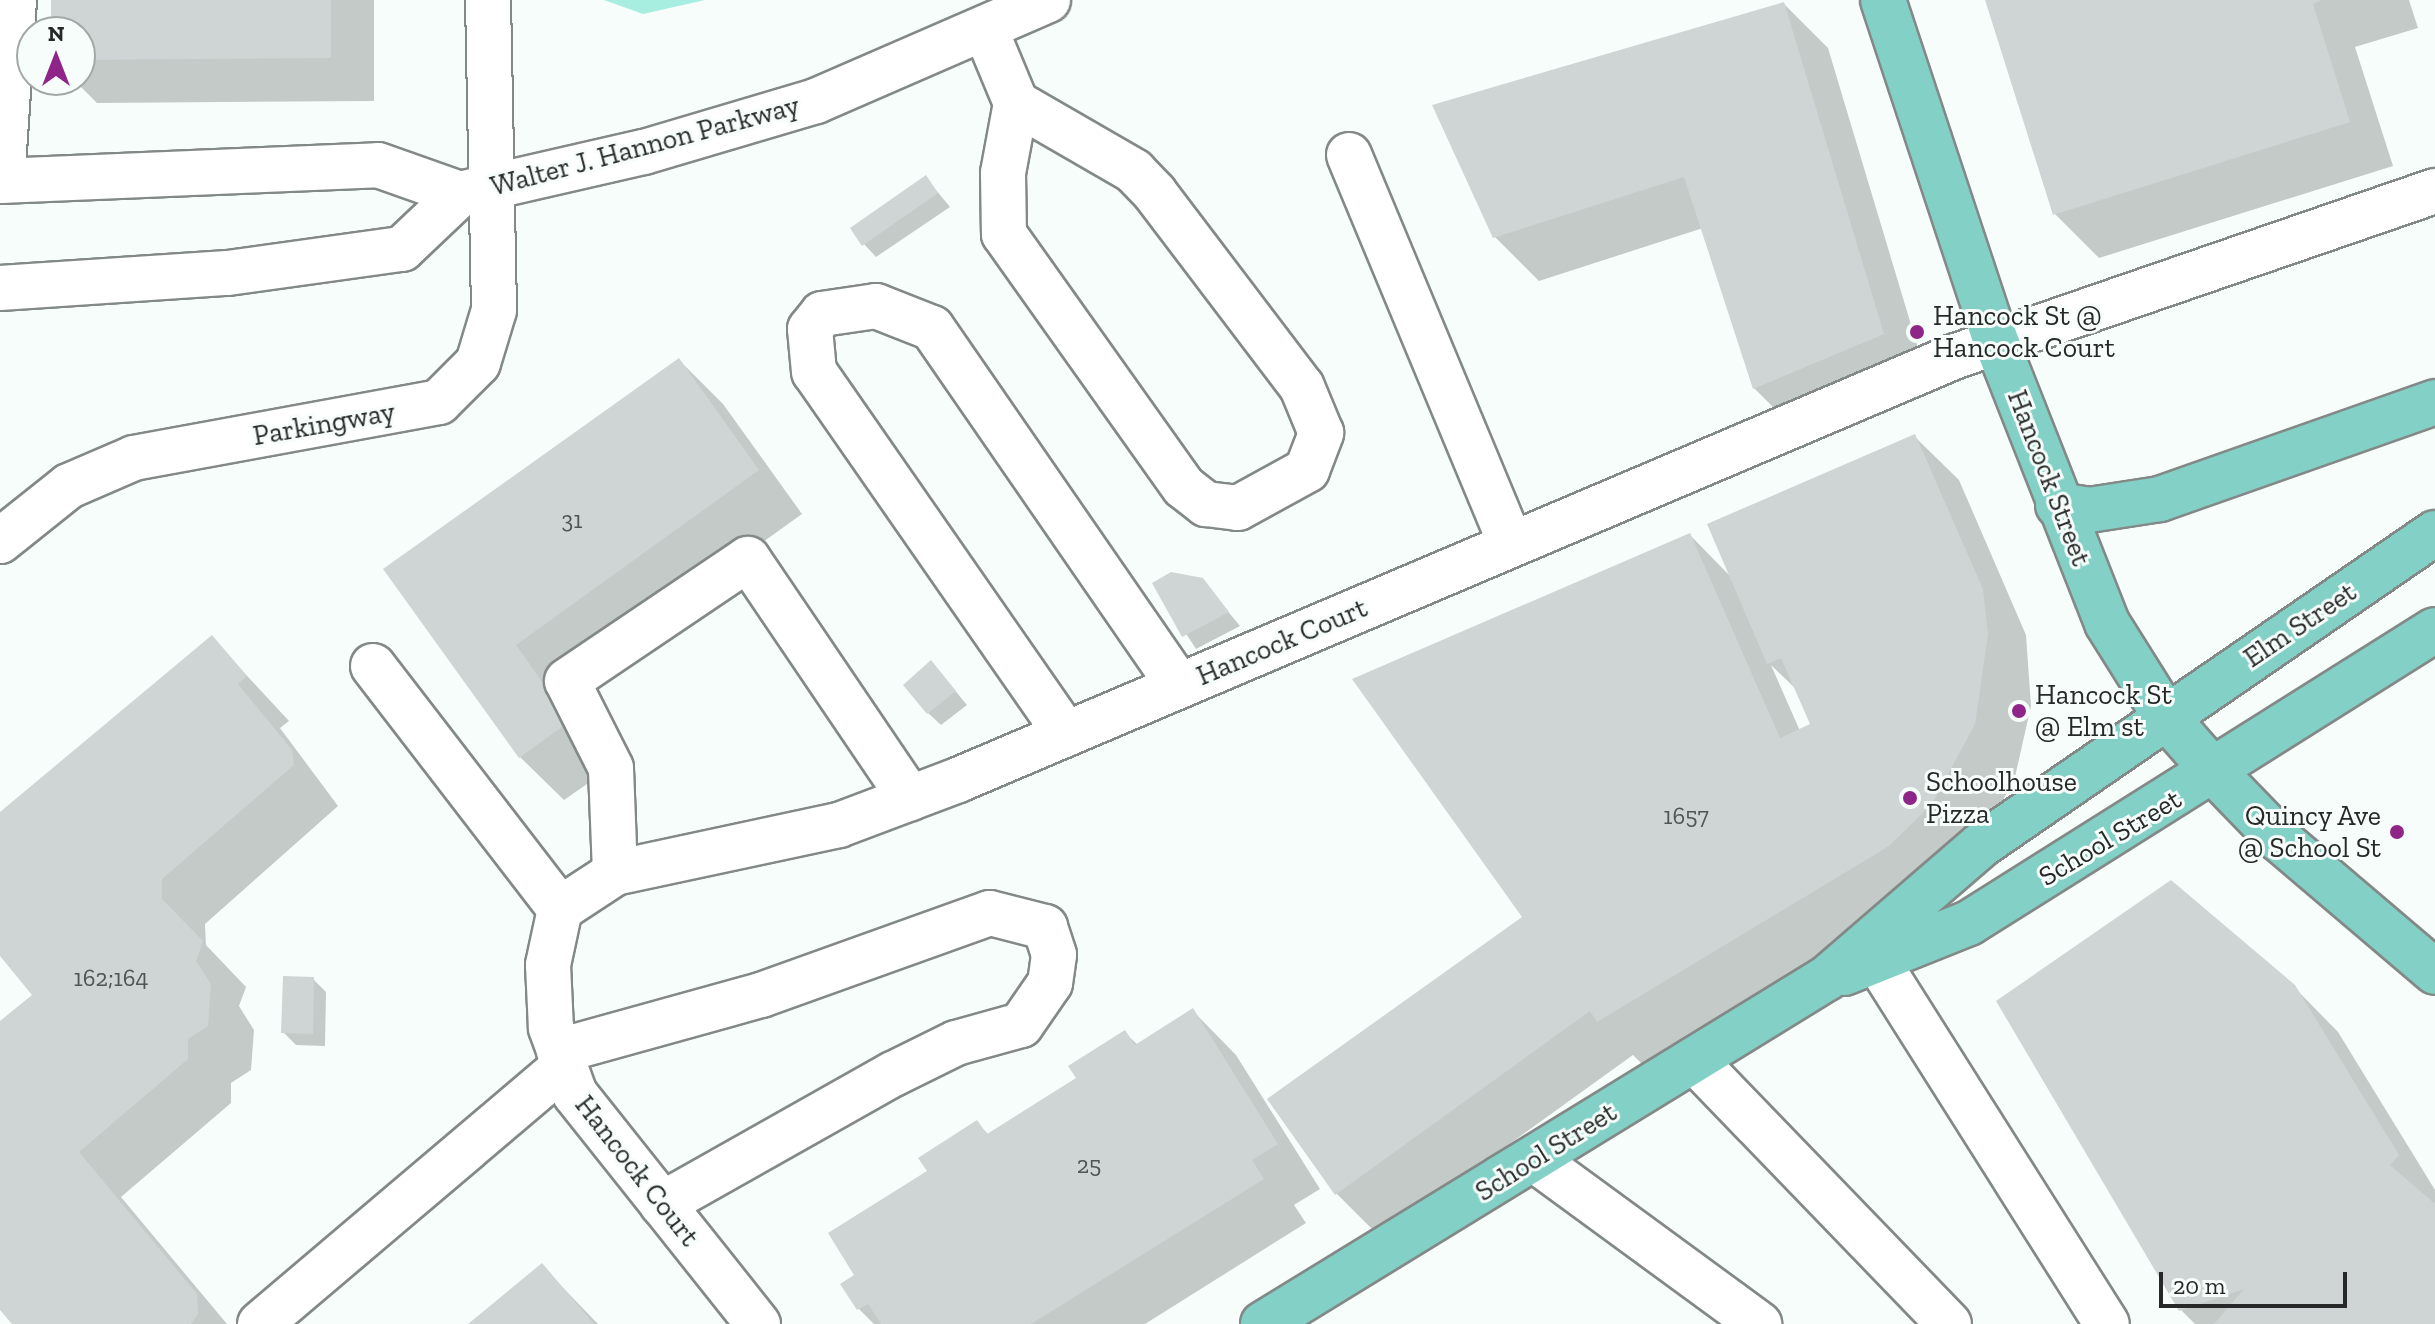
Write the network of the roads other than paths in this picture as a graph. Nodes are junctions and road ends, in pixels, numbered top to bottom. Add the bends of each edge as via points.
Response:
1 (14, 0) edge
2 (488, 0) edge
3 (1048, 0) edge
4 (1883, 0) edge
5 (986, 31) junction
6 (1016, 103) junction
7 (1349, 155) dead end
8 (1, 181) edge
9 (476, 190) junction
10 (2435, 191) edge
11 (0, 288) edge
12 (1996, 341) junction
13 (2435, 402) edge
14 (2058, 505) junction
15 (2435, 533) edge
16 (0, 541) edge
17 (1511, 544) junction
18 (2435, 630) edge
19 (373, 666) dead end
20 (1179, 686) junction
21 (2166, 717) junction
22 (1066, 734) junction
23 (2216, 774) junction
24 (910, 798) junction
25 (615, 873) junction
26 (560, 909) junction
27 (1878, 962) junction
28 (2435, 972) edge
29 (1827, 978) junction
30 (562, 1058) junction
31 (1694, 1060) junction
32 (1535, 1160) junction
33 (662, 1204) junction
34 (260, 1324) edge
35 (758, 1324) edge
36 (1263, 1324) edge
37 (1759, 1324) edge
38 (1949, 1324) edge
39 (2107, 1324) edge

1 - 8 street
2 - 9 street, Parkingway
3 - 5 street, Walter J. Hannon Parkway
4 - 12 main road, Hancock Street
5 - 6 street
5 - 9 street, Walter J. Hannon Parkway via 816,101 644,152
6 - 6 street via 1003,173 1004,234 1184,487 1206,504 1238,508 1307,470 1321,433 1302,387 1155,193 1134,171
7 - 17 street
8 - 9 street, Walter J. Hannon Parkway via 378,165
9 - 11 street, Walter J. Hannon Parkway via 402,249 228,273
9 - 16 street, Parkingway via 494,310 478,363 439,402 134,458 69,486
10 - 12 street, Hancock Court
12 - 14 main road, Hancock Street
12 - 17 street, Hancock Court
13 - 14 main road via 2160,499 2089,510
14 - 21 main road, Hancock Street via 2107,623
15 - 21 main road, Elm Street
17 - 20 street, Hancock Court
18 - 23 main road
19 - 26 street
20 - 22 street, Hancock Court
20 - 22 street via 932,328 876,306 822,314 810,329 814,372
21 - 23 main road, Hancock Street
21 - 29 main road, School Street via 1981,845
22 - 24 street, Hancock Court
23 - 27 main road, School Street via 1969,923
23 - 28 main road, Hancock Street via 2279,839
24 - 25 street, Hancock Court via 839,825
24 - 25 street via 748,559 567,681 611,768
25 - 26 street, Hancock Court
26 - 30 street, Hancock Court via 548,965
27 - 29 main road, School Street
27 - 39 street
29 - 31 main road, School Street
30 - 33 street, Hancock Court via 575,1094
30 - 33 street via 761,995 990,913 1045,927 1054,955 1050,983 1021,1025 918,1062
30 - 34 street
31 - 32 main road, School Street
31 - 38 street
32 - 36 main road, School Street
32 - 37 street
33 - 35 street, Hancock Court

